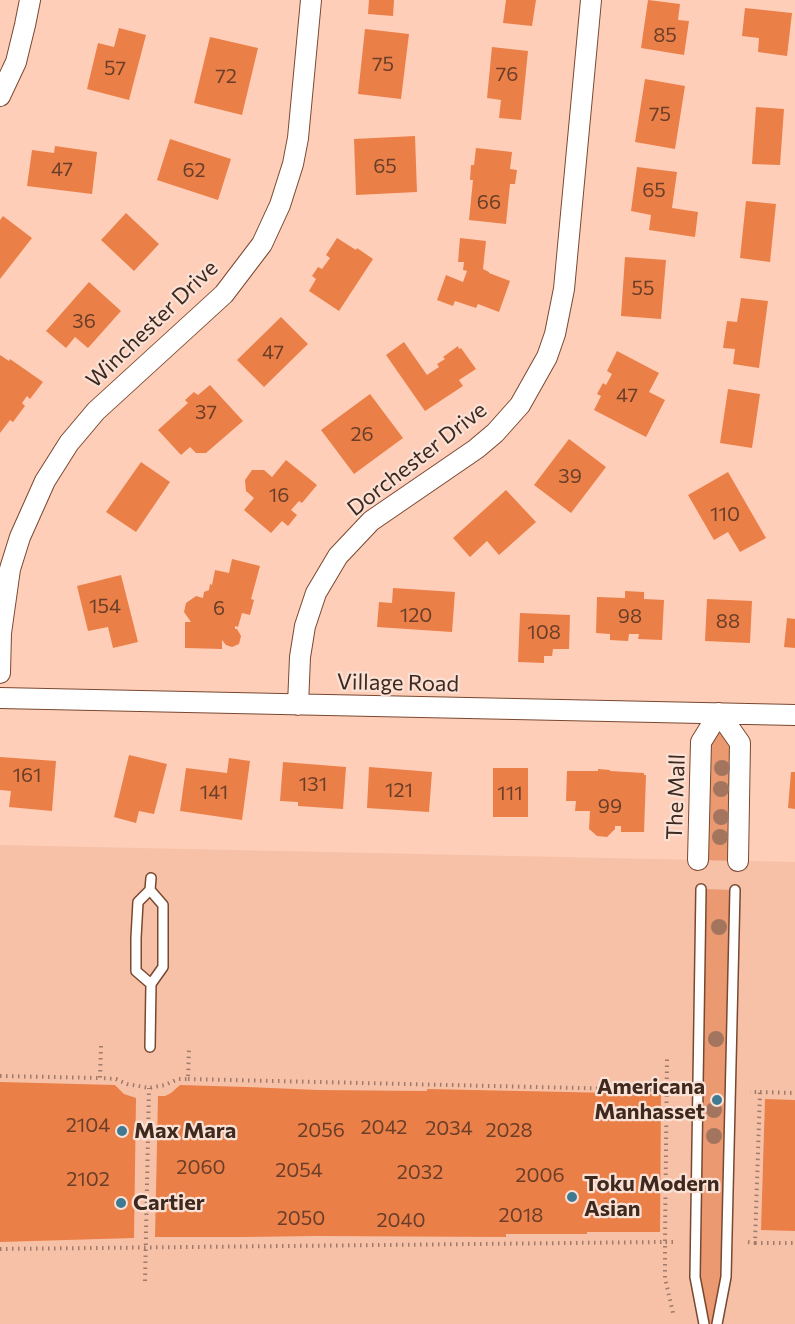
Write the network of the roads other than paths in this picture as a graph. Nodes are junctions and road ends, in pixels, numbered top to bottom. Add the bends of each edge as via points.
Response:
1 (30, 0) edge
2 (311, 0) edge
3 (591, 0) edge
4 (0, 96) edge
5 (5, 568) edge
6 (0, 673) edge
7 (0, 698) edge
8 (298, 705) junction
9 (719, 713) junction
10 (795, 715) edge
11 (698, 860) dead end
12 (738, 861) dead end
13 (151, 878) dead end
14 (701, 889) dead end
15 (150, 890) junction
16 (735, 890) dead end
17 (151, 984) junction
18 (150, 1047) dead end
19 (704, 1324) edge
20 (717, 1324) edge

1 - 4 street via 16,62
2 - 5 street, Winchester Drive via 293,164 262,244 224,294 96,411 69,443 45,481
3 - 8 street, Dorchester Drive via 564,289 547,357 520,405 495,433 371,521 338,556 316,593 305,626
5 - 6 street, Winchester Drive
7 - 8 street, Village Road
8 - 9 street, Village Road
9 - 10 street, Village Road
9 - 11 street, The Mall via 701,742
9 - 12 street via 740,743
13 - 15 lane
14 - 19 lane via 694,1277
15 - 17 lane via 163,905 163,967
15 - 17 lane via 138,902 136,971
16 - 20 lane via 726,1277
17 - 18 lane

